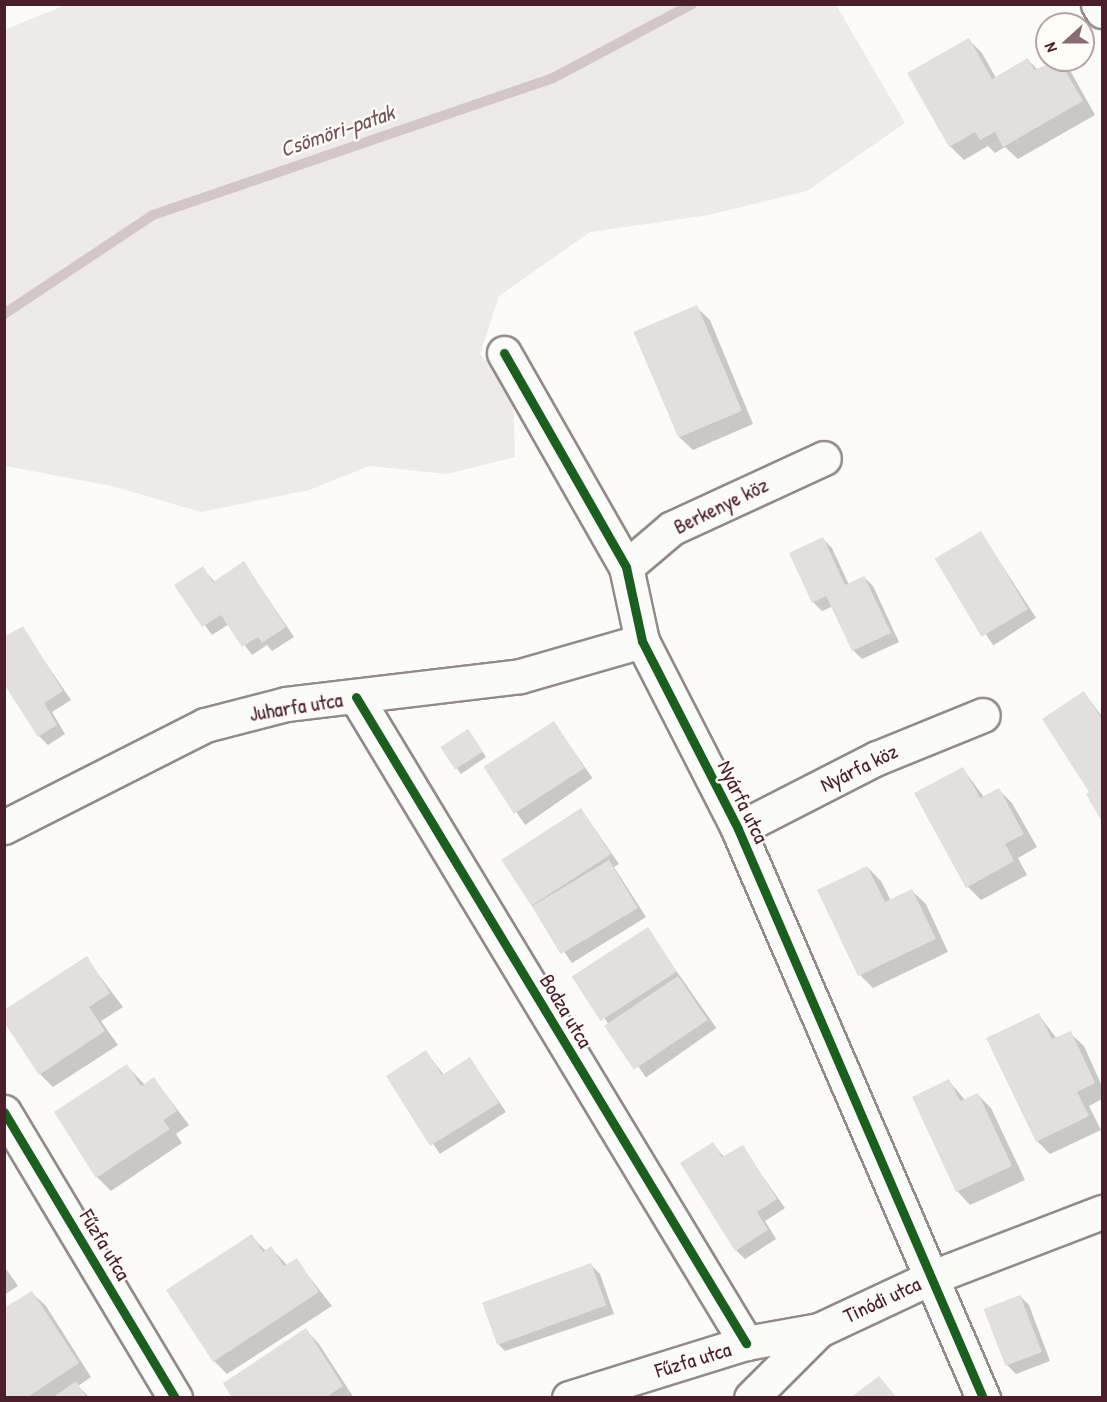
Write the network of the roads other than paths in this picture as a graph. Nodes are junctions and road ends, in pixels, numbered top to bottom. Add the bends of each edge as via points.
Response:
1 (1098, 4) edge
2 (1102, 11) edge
3 (504, 353) dead end
4 (824, 458) dead end
5 (626, 567) junction
6 (642, 641) junction
7 (356, 697) junction
8 (983, 715) dead end
9 (4, 828) edge
10 (738, 829) junction
11 (4, 1112) edge
12 (1102, 1212) edge
13 (930, 1278) junction
14 (819, 1330) junction
15 (746, 1343) junction
16 (175, 1398) edge
17 (569, 1398) edge
18 (752, 1398) edge
19 (982, 1398) edge

1 - 2 street
3 - 5 street, Nyárfa utca
4 - 5 street, Berkenye köz via 672,528
5 - 6 street, Nyárfa utca
6 - 7 street, Juharfa utca via 520,676
6 - 10 street, Nyárfa utca
7 - 9 street, Juharfa utca via 286,704 205,725
7 - 15 street, Bodza utca
8 - 10 street, Nyárfa köz via 877,758
10 - 13 street, Nyárfa utca
11 - 16 street, Fűzfa utca
12 - 13 street, Tinódi utca
13 - 14 street, Tinódi utca
13 - 19 street, Nyárfa utca
14 - 15 street, Fűzfa utca
14 - 18 street, Tinódi utca
15 - 17 street, Fűzfa utca

